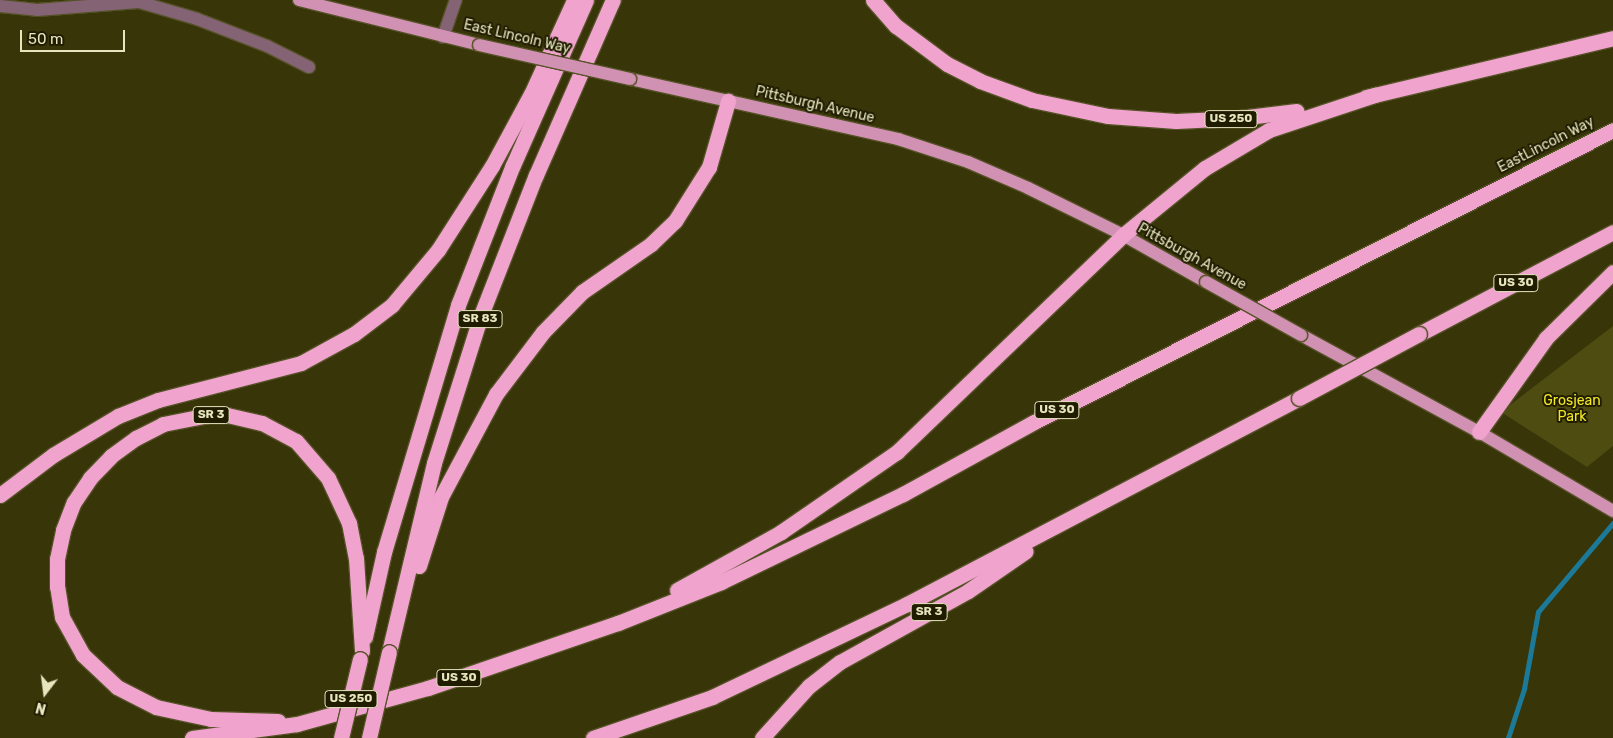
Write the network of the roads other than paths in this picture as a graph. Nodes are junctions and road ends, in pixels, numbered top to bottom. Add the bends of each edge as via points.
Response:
1 (299, 0) edge
2 (456, 0) edge
3 (574, 0) edge
4 (586, 0) edge
5 (613, 0) edge
6 (873, 0) edge
7 (0, 6) edge
8 (443, 36) junction
9 (1613, 38) edge
10 (309, 67) dead end
11 (1375, 94) junction
12 (728, 101) junction
13 (1613, 130) edge
14 (1613, 232) edge
15 (1123, 235) junction
16 (1613, 272) edge
17 (1479, 432) junction
18 (0, 495) edge
19 (1106, 498) junction
20 (1613, 511) edge
21 (395, 622) junction
22 (618, 622) junction
23 (361, 655) junction
24 (297, 724) junction
25 (192, 738) edge
26 (342, 738) edge
27 (369, 738) edge
28 (593, 738) edge
29 (762, 738) edge

1 - 8 main road, East Lincoln Way
2 - 8 street
3 - 18 highway via 531,94 492,166 442,244 392,305 354,334 301,362 158,400 118,416 53,455
4 - 23 highway, US 250 via 513,165 458,305 384,552
5 - 21 highway, SR 83 via 533,183 481,315 434,463
6 - 11 highway, US 250 via 896,26 946,64 1006,93 1065,108 1148,120 1231,119 1306,110
7 - 10 street via 37,10 139,2 206,22
8 - 12 main road, East Lincoln Way, bridge
9 - 11 highway, US 250
11 - 15 highway via 1295,119 1244,143 1204,168
12 - 15 main road, Pittsburgh Avenue via 898,139 968,162
12 - 21 highway via 709,167 675,221 645,248 582,292 543,332 496,394 441,497 415,579
13 - 22 highway, EastLincoln Way / US 30 via 1042,418 903,494 721,582
14 - 19 highway, US 30, bridge
15 - 17 main road, Pittsburgh Avenue, bridge
15 - 22 highway via 898,452 781,532
16 - 17 highway via 1546,338
17 - 20 main road, Pittsburgh Avenue
19 - 28 highway, US 30 via 939,588 762,674 683,708
19 - 29 highway, SR 3 via 968,590 840,662 803,692
21 - 27 highway, SR 83, bridge
22 - 24 highway, US 30 via 428,688
23 - 24 highway, SR 3 via 356,558 349,523 328,478 296,441 280,431 244,418 192,416 163,424 136,438 101,465 74,502 63,530 57,559 62,617 83,655 117,687 163,709 211,718 253,718
23 - 26 highway, US 250, bridge
24 - 25 highway, US 30

